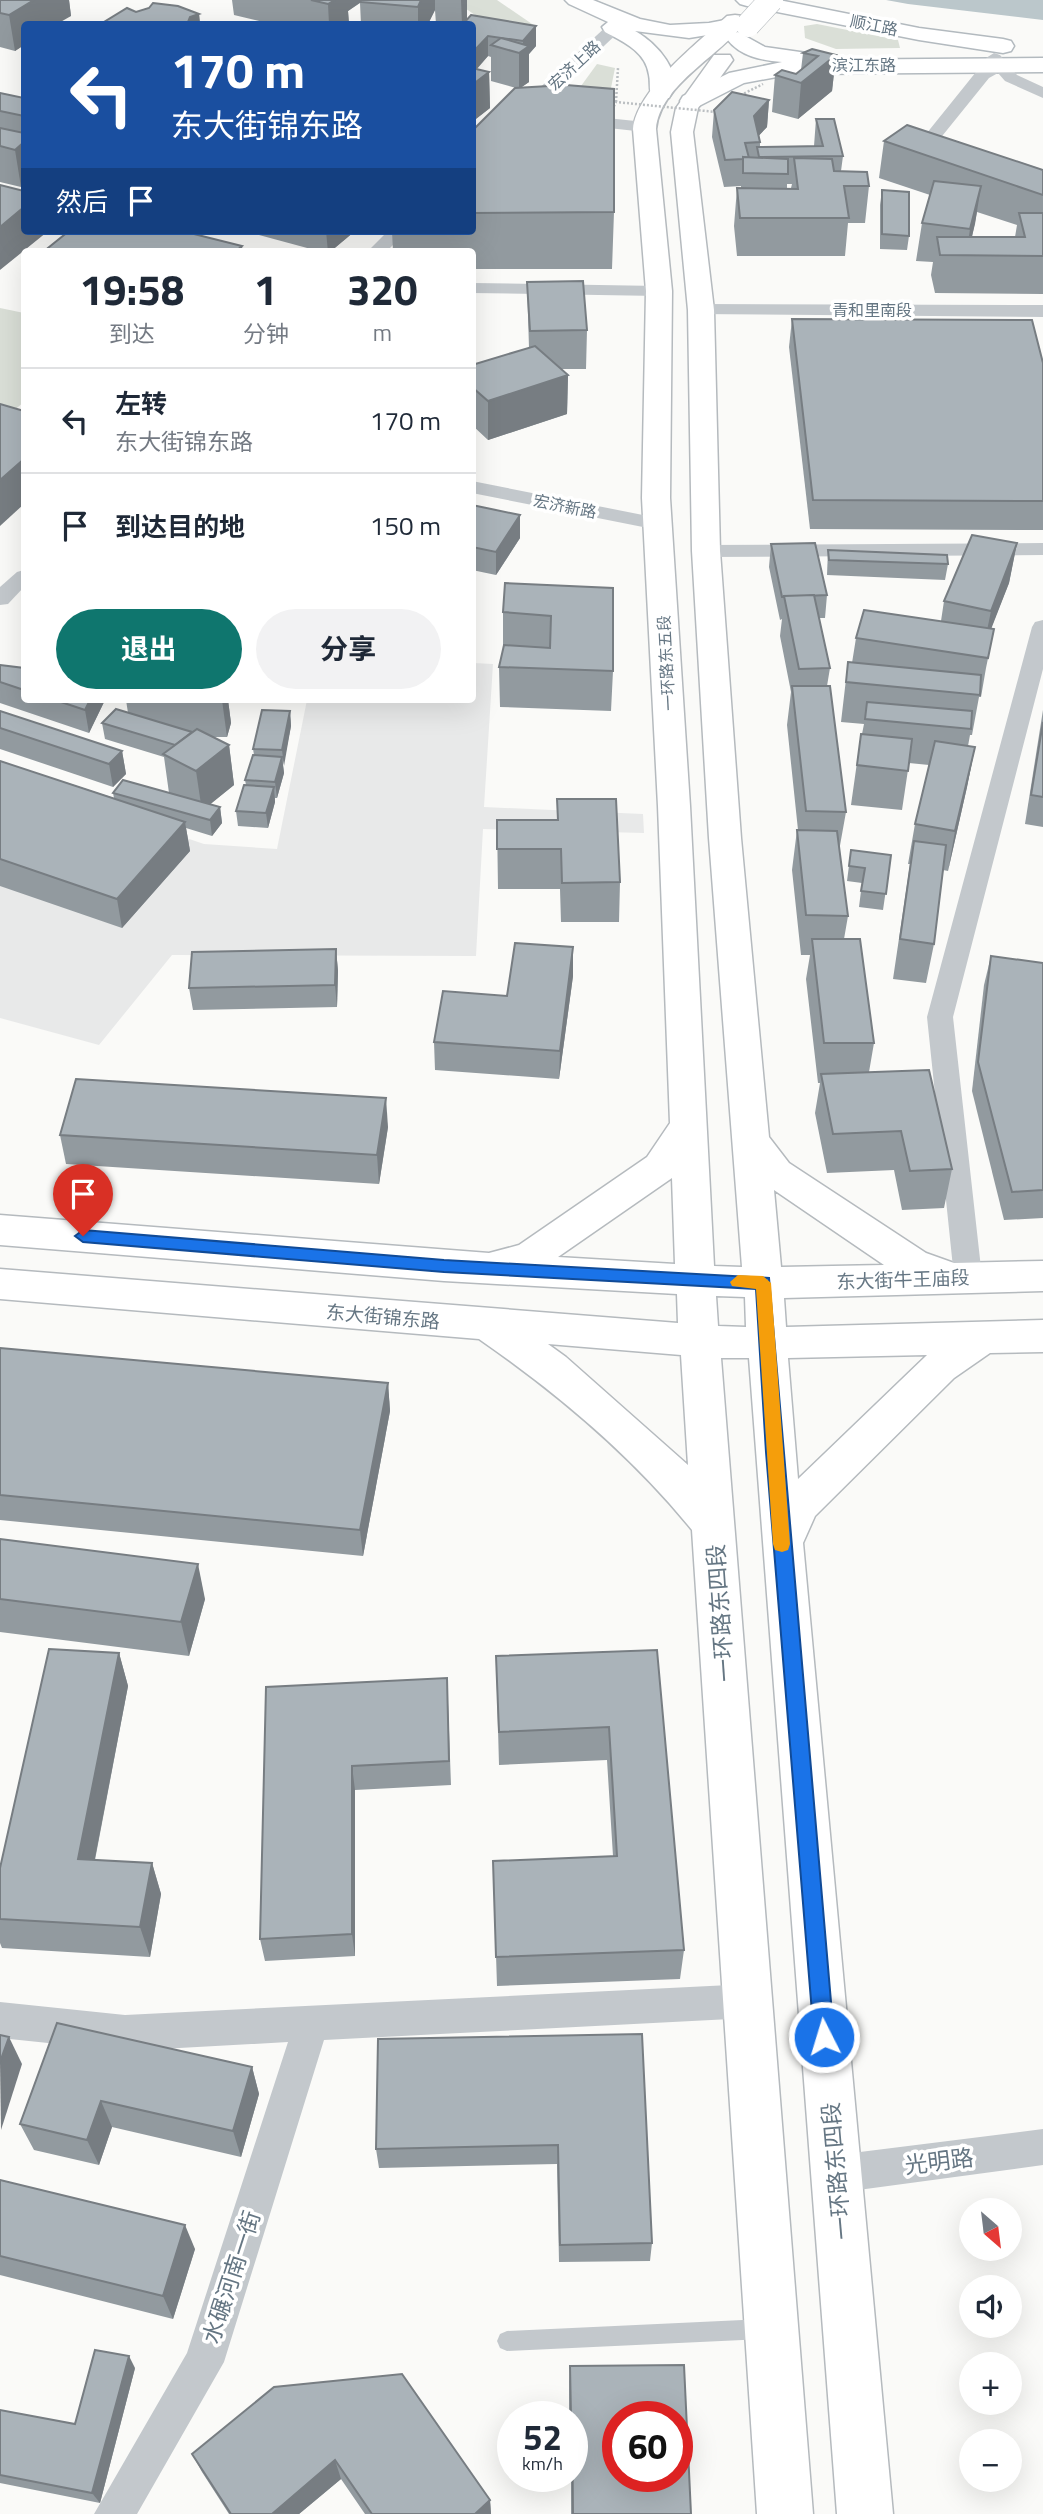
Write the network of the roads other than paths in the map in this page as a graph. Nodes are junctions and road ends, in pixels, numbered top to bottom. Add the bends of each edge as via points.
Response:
1 (550, 0) edge
2 (771, 0) edge
3 (784, 0) edge
4 (579, 1) edge
5 (742, 18) edge
6 (615, 27) junction
7 (912, 29) junction
8 (1020, 42) dead end
9 (1043, 51) edge
10 (926, 58) junction
11 (1043, 58) edge
12 (996, 62) junction
13 (1043, 65) edge
14 (661, 93) junction
15 (1043, 93) edge
16 (691, 101) junction
17 (521, 114) junction
18 (645, 127) junction
19 (476, 156) edge
20 (942, 167) edge
21 (394, 235) edge
22 (380, 248) edge
23 (476, 288) edge
24 (659, 291) junction
25 (701, 310) junction
26 (1043, 311) edge
27 (476, 488) edge
28 (658, 524) junction
29 (1043, 549) edge
30 (706, 551) junction
31 (21, 579) edge
32 (0, 599) edge
33 (1043, 627) edge
34 (688, 1125) junction
35 (751, 1140) junction
36 (0, 1230) edge
37 (488, 1268) junction
38 (1043, 1276) edge
39 (960, 1278) junction
40 (695, 1280) junction
41 (763, 1283) junction
42 (0, 1284) edge
43 (487, 1324) junction
44 (1043, 1336) edge
45 (982, 1338) junction
46 (699, 1341) junction
47 (767, 1343) junction
48 (713, 1525) junction
49 (782, 1543) junction
50 (750, 2001) junction
51 (0, 2020) edge
52 (312, 2023) junction
53 (1043, 2147) edge
54 (836, 2174) junction
55 (773, 2329) junction
56 (507, 2341) dead end
57 (114, 2514) edge
58 (785, 2514) edge
59 (865, 2514) edge

1 - 6 main road
2 - 5 main road, bridge
3 - 7 main road, 顺江路
4 - 5 main road via 660,32 693,33
5 - 7 main road, 顺江路
5 - 10 main road via 759,52 794,58
5 - 14 main road, 一环路东五段
5 - 16 main road
6 - 14 main road via 656,61 663,73
6 - 17 street, 宏济上路
7 - 8 main road
7 - 9 main road, 顺江路
7 - 10 main road, 顺江路 via 938,47 936,54
10 - 12 main road
11 - 12 main road
12 - 13 main road, 滨江东路
12 - 15 street via 1019,83
12 - 16 main road, 滨江东路 via 793,67 737,78
12 - 20 street via 916,158
14 - 18 main road, 一环路东五段
16 - 25 main road via 682,132
17 - 18 street
17 - 19 street, 宏济上路
18 - 24 main road, 一环路东五段
21 - 22 street
23 - 24 street
24 - 28 main road, 一环路东五段
25 - 26 street, 青和里南段
25 - 30 main road
27 - 28 street, 宏济新路
28 - 34 main road, 一环路东五段
29 - 30 street
30 - 35 main road
31 - 32 street
33 - 39 street via 940,1017
34 - 37 main road via 660,1167 531,1256
34 - 40 main road, 一环路东五段
35 - 39 main road via 776,1173 912,1264
35 - 41 main road
36 - 37 main road
37 - 40 main road
38 - 39 main road, 东大街牛王庙段
39 - 41 main road, 东大街牛王庙段
40 - 41 main road
40 - 46 main road, 一环路东五段
41 - 47 main road, 一环路东四段
42 - 43 main road, 东大街锦东路
43 - 46 main road, 东大街锦东路
43 - 48 main road via 552,1368 677,1481
44 - 45 main road
45 - 47 main road
45 - 49 main road via 940,1367 799,1505
46 - 47 main road, 东大街锦东路
46 - 48 main road, 一环路东四段
47 - 49 main road, 一环路东四段
48 - 50 main road, 一环路东四段
49 - 54 main road, 一环路东四段
50 - 52 street
50 - 55 main road, 一环路东四段
51 - 52 street via 125,2033
52 - 57 street, 水碾河南一街 via 204,2362
53 - 54 street, 光明路
54 - 59 main road, 一环路东四段
55 - 56 lane
55 - 58 main road, 一环路东四段

